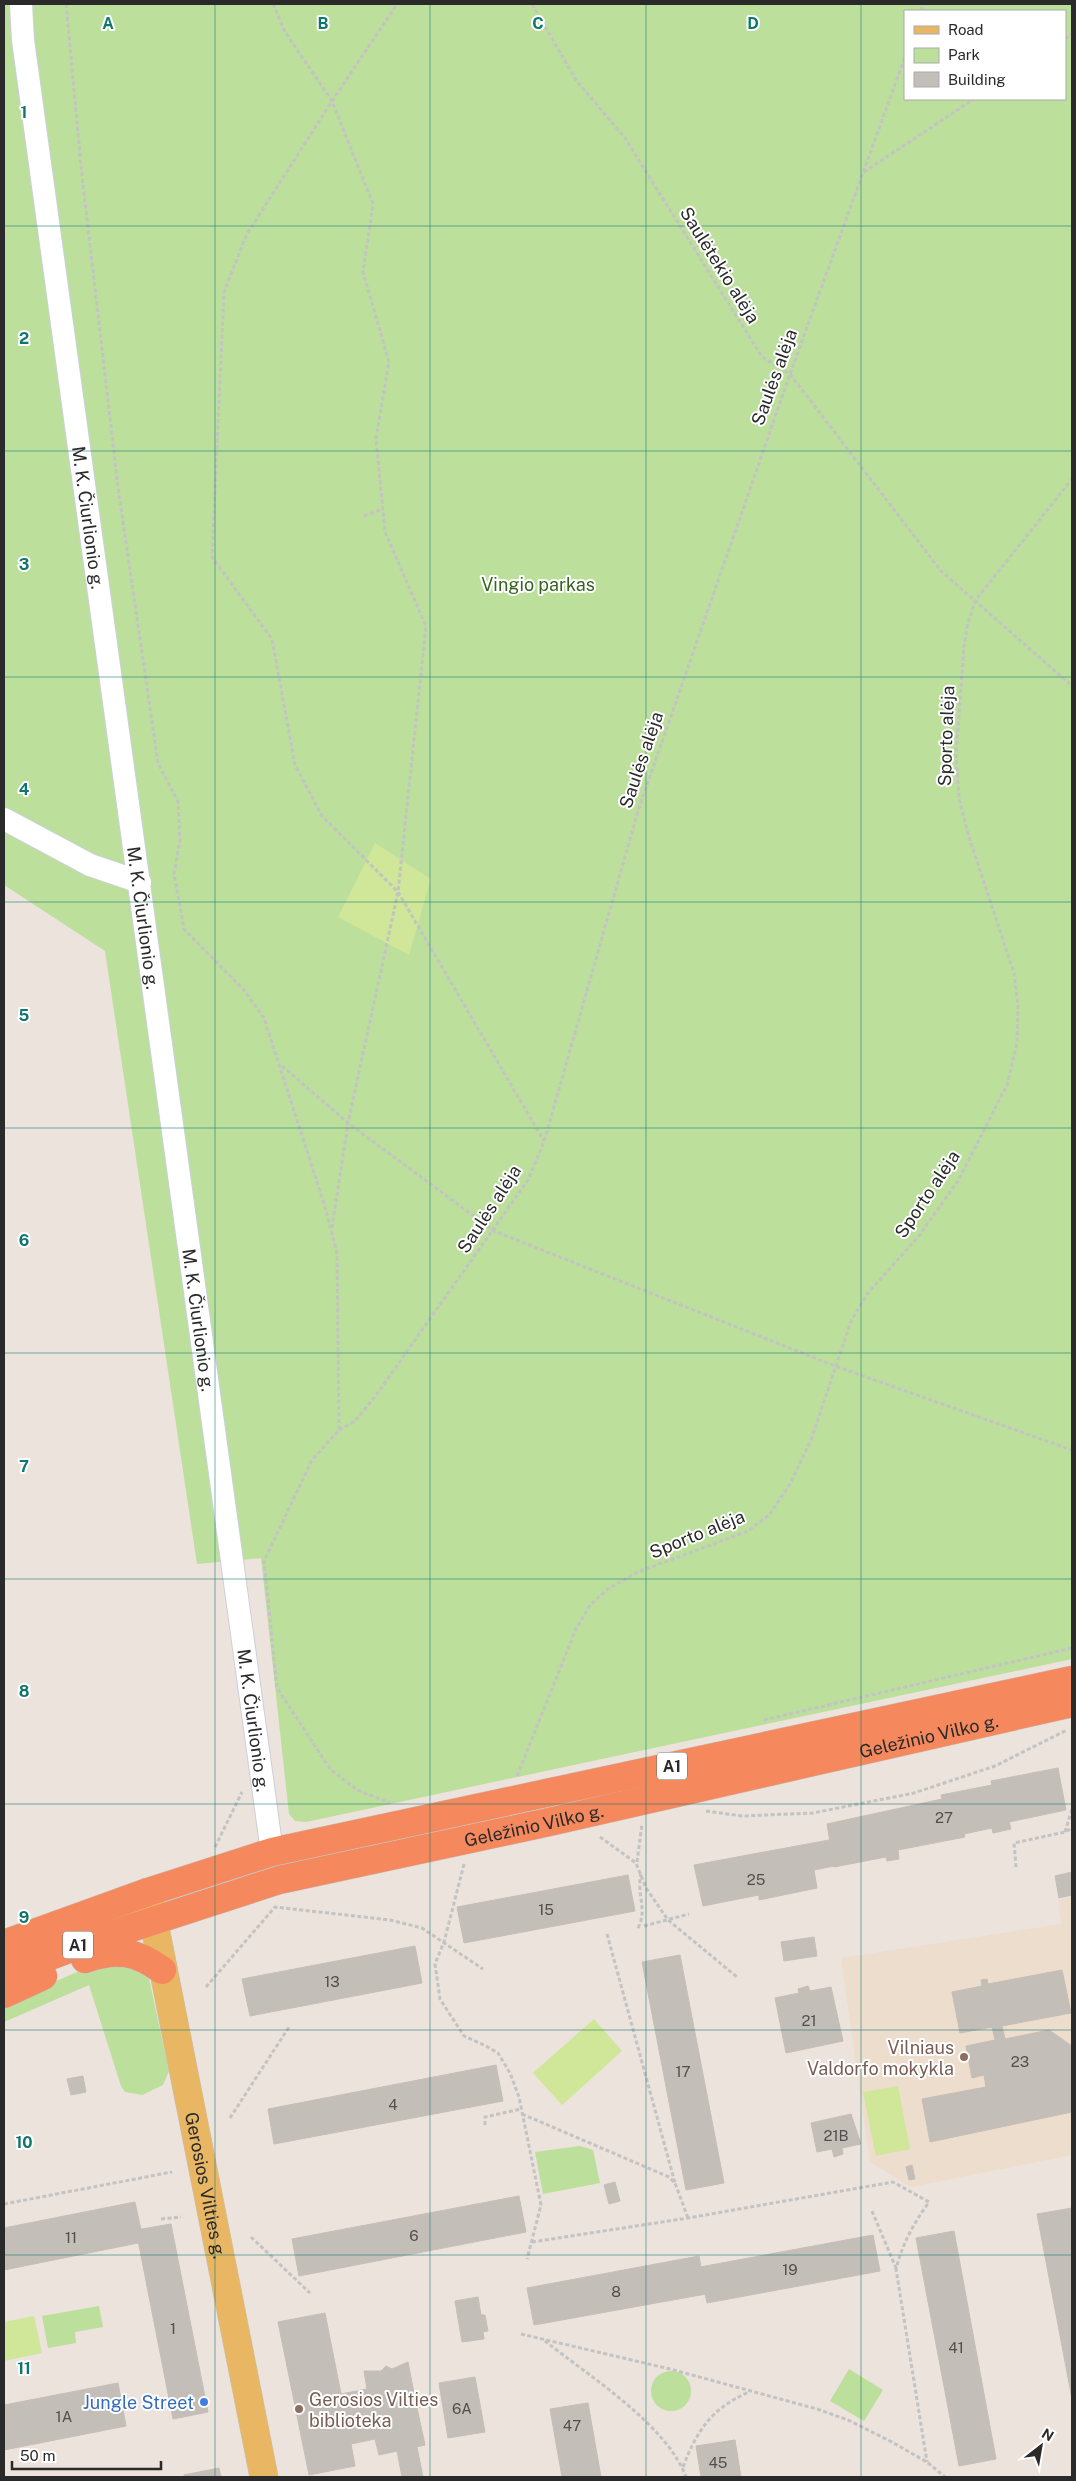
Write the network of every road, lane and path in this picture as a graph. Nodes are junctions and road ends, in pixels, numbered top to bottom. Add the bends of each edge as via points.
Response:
1 (21, 4) edge
2 (66, 4) edge
3 (273, 4) edge
4 (397, 4) edge
5 (532, 4) edge
6 (904, 60) edge
7 (972, 100) edge
8 (332, 101) junction
9 (863, 172) junction
10 (790, 374) junction
11 (1072, 479) edge
12 (383, 509) junction
13 (364, 516) dead end
14 (975, 601) junction
15 (1072, 686) edge
16 (4, 819) edge
17 (140, 882) junction
18 (398, 892) junction
19 (281, 1066) junction
20 (348, 1123) junction
21 (544, 1142) junction
22 (332, 1231) junction
23 (494, 1231) junction
24 (835, 1366) junction
25 (339, 1430) junction
26 (1072, 1450) edge
27 (1072, 1680) edge
28 (1072, 1703) edge
29 (1072, 1727) edge
30 (258, 1758) junction
31 (514, 1785) dead end
32 (396, 1805) dead end
33 (1072, 1809) edge
34 (696, 1810) dead end
35 (643, 1818) dead end
36 (1072, 1828) edge
37 (1065, 1832) junction
38 (600, 1837) dead end
39 (270, 1842) junction
40 (213, 1849) dead end
41 (464, 1863) dead end
42 (636, 1863) junction
43 (1016, 1867) dead end
44 (641, 1874) junction
45 (148, 1892) junction
46 (689, 1914) dead end
47 (668, 1920) junction
48 (153, 1921) junction
49 (644, 1926) dead end
50 (638, 1928) dead end
51 (607, 1934) dead end
52 (444, 1942) junction
53 (4, 1944) edge
54 (72, 1964) junction
55 (483, 1969) dead end
56 (162, 1970) junction
57 (4, 1973) edge
58 (737, 1977) dead end
59 (4, 1978) edge
60 (206, 1987) dead end
61 (4, 1994) edge
62 (289, 2027) dead end
63 (521, 2109) junction
64 (522, 2114) junction
65 (230, 2118) dead end
66 (485, 2125) dead end
67 (172, 2172) dead end
68 (675, 2183) junction
69 (4, 2204) edge
70 (872, 2211) dead end
71 (181, 2216) dead end
72 (161, 2218) dead end
73 (688, 2218) junction
74 (252, 2237) dead end
75 (532, 2242) junction
76 (527, 2259) dead end
77 (896, 2269) junction
78 (310, 2293) dead end
79 (521, 2334) dead end
80 (543, 2339) junction
81 (749, 2392) junction
82 (927, 2462) junction
83 (683, 2467) junction
84 (264, 2477) edge
85 (686, 2477) edge
86 (945, 2477) edge

1 - 17 street, M. K. Čiurlionio g.
2 - 19 path via 119,497 158,763 178,802 180,840 174,874 184,929 254,1003 264,1018
3 - 8 path via 285,32
4 - 8 path
5 - 10 path, Saulėtekio alėja via 576,80 625,138 762,357
6 - 9 path, Saulės alėja
7 - 9 path
8 - 12 path via 373,204 363,272 389,362 376,438
8 - 18 path via 247,234 224,292 212,557 272,639 295,764 322,816
9 - 10 path, Saulės alėja
10 - 14 path, Saulėtekio alėja via 941,571
10 - 21 path, Saulės alėja via 638,811
11 - 14 path, Sporto alėja
12 - 13 path
12 - 18 path via 385,532 426,626
14 - 15 path, Saulėtekio alėja
14 - 24 path, Sporto alėja via 966,627 964,647 956,755 958,798 1014,973 1018,1006 1017,1044 1007,1085 958,1181 918,1237 867,1294 851,1321
16 - 17 street via 90,866
17 - 30 street, M. K. Čiurlionio g.
18 - 20 path
18 - 21 path
19 - 20 path
19 - 22 path
20 - 22 path
20 - 23 path
21 - 23 path, Saulės alėja via 528,1180
22 - 25 path via 337,1253
23 - 24 path
23 - 25 path, Saulės alėja via 374,1398 355,1421
24 - 26 path
24 - 31 path, Sporto alėja via 811,1440 790,1484 770,1514 748,1531 638,1572 609,1588 590,1605 573,1637
25 - 32 path, Saulės alėja via 312,1460 264,1561 277,1688 330,1769 357,1790
27 - 39 highway, Geležinio Vilko g. / A1
28 - 48 highway, Geležinio Vilko g. / A1 via 279,1880
29 - 34 path via 995,1766 914,1793 813,1813 742,1816
30 - 39 street, M. K. Čiurlionio g.
30 - 40 path
33 - 37 path
35 - 42 path
36 - 37 path
37 - 43 path via 1014,1844
38 - 42 path
39 - 45 highway, Geležinio Vilko g. / A1
41 - 52 path
42 - 44 path
44 - 47 path via 646,1888
44 - 50 path via 638,1883 643,1907
45 - 48 main road, Gerosios Vilties g.
45 - 53 highway, Geležinio Vilko g. / A1
46 - 47 path
47 - 49 path
47 - 58 path
48 - 56 main road, Gerosios Vilties g.
48 - 57 highway, Geležinio Vilko g. / A1 via 85,1942
51 - 68 path
52 - 55 path
52 - 60 path via 422,1928 390,1920 275,1908
52 - 63 path via 434,1964 440,1999 464,2036 498,2054 510,2073
54 - 56 highway via 108,1952 121,1952
54 - 59 highway
54 - 61 highway
56 - 84 main road, Gerosios Vilties g.
62 - 65 path
63 - 64 path
63 - 66 path via 485,2117
64 - 68 path via 669,2177
64 - 75 path via 541,2205
67 - 69 path
68 - 73 path
70 - 77 path
71 - 72 path
73 - 75 path
73 - 77 path via 892,2182 930,2202 912,2226 901,2248
74 - 78 path
75 - 76 path
77 - 82 path
79 - 80 path
80 - 81 path via 670,2369
80 - 83 path via 641,2417 661,2436
81 - 82 path via 848,2420
81 - 83 path via 730,2400 710,2417 693,2440
82 - 86 path
83 - 85 path

